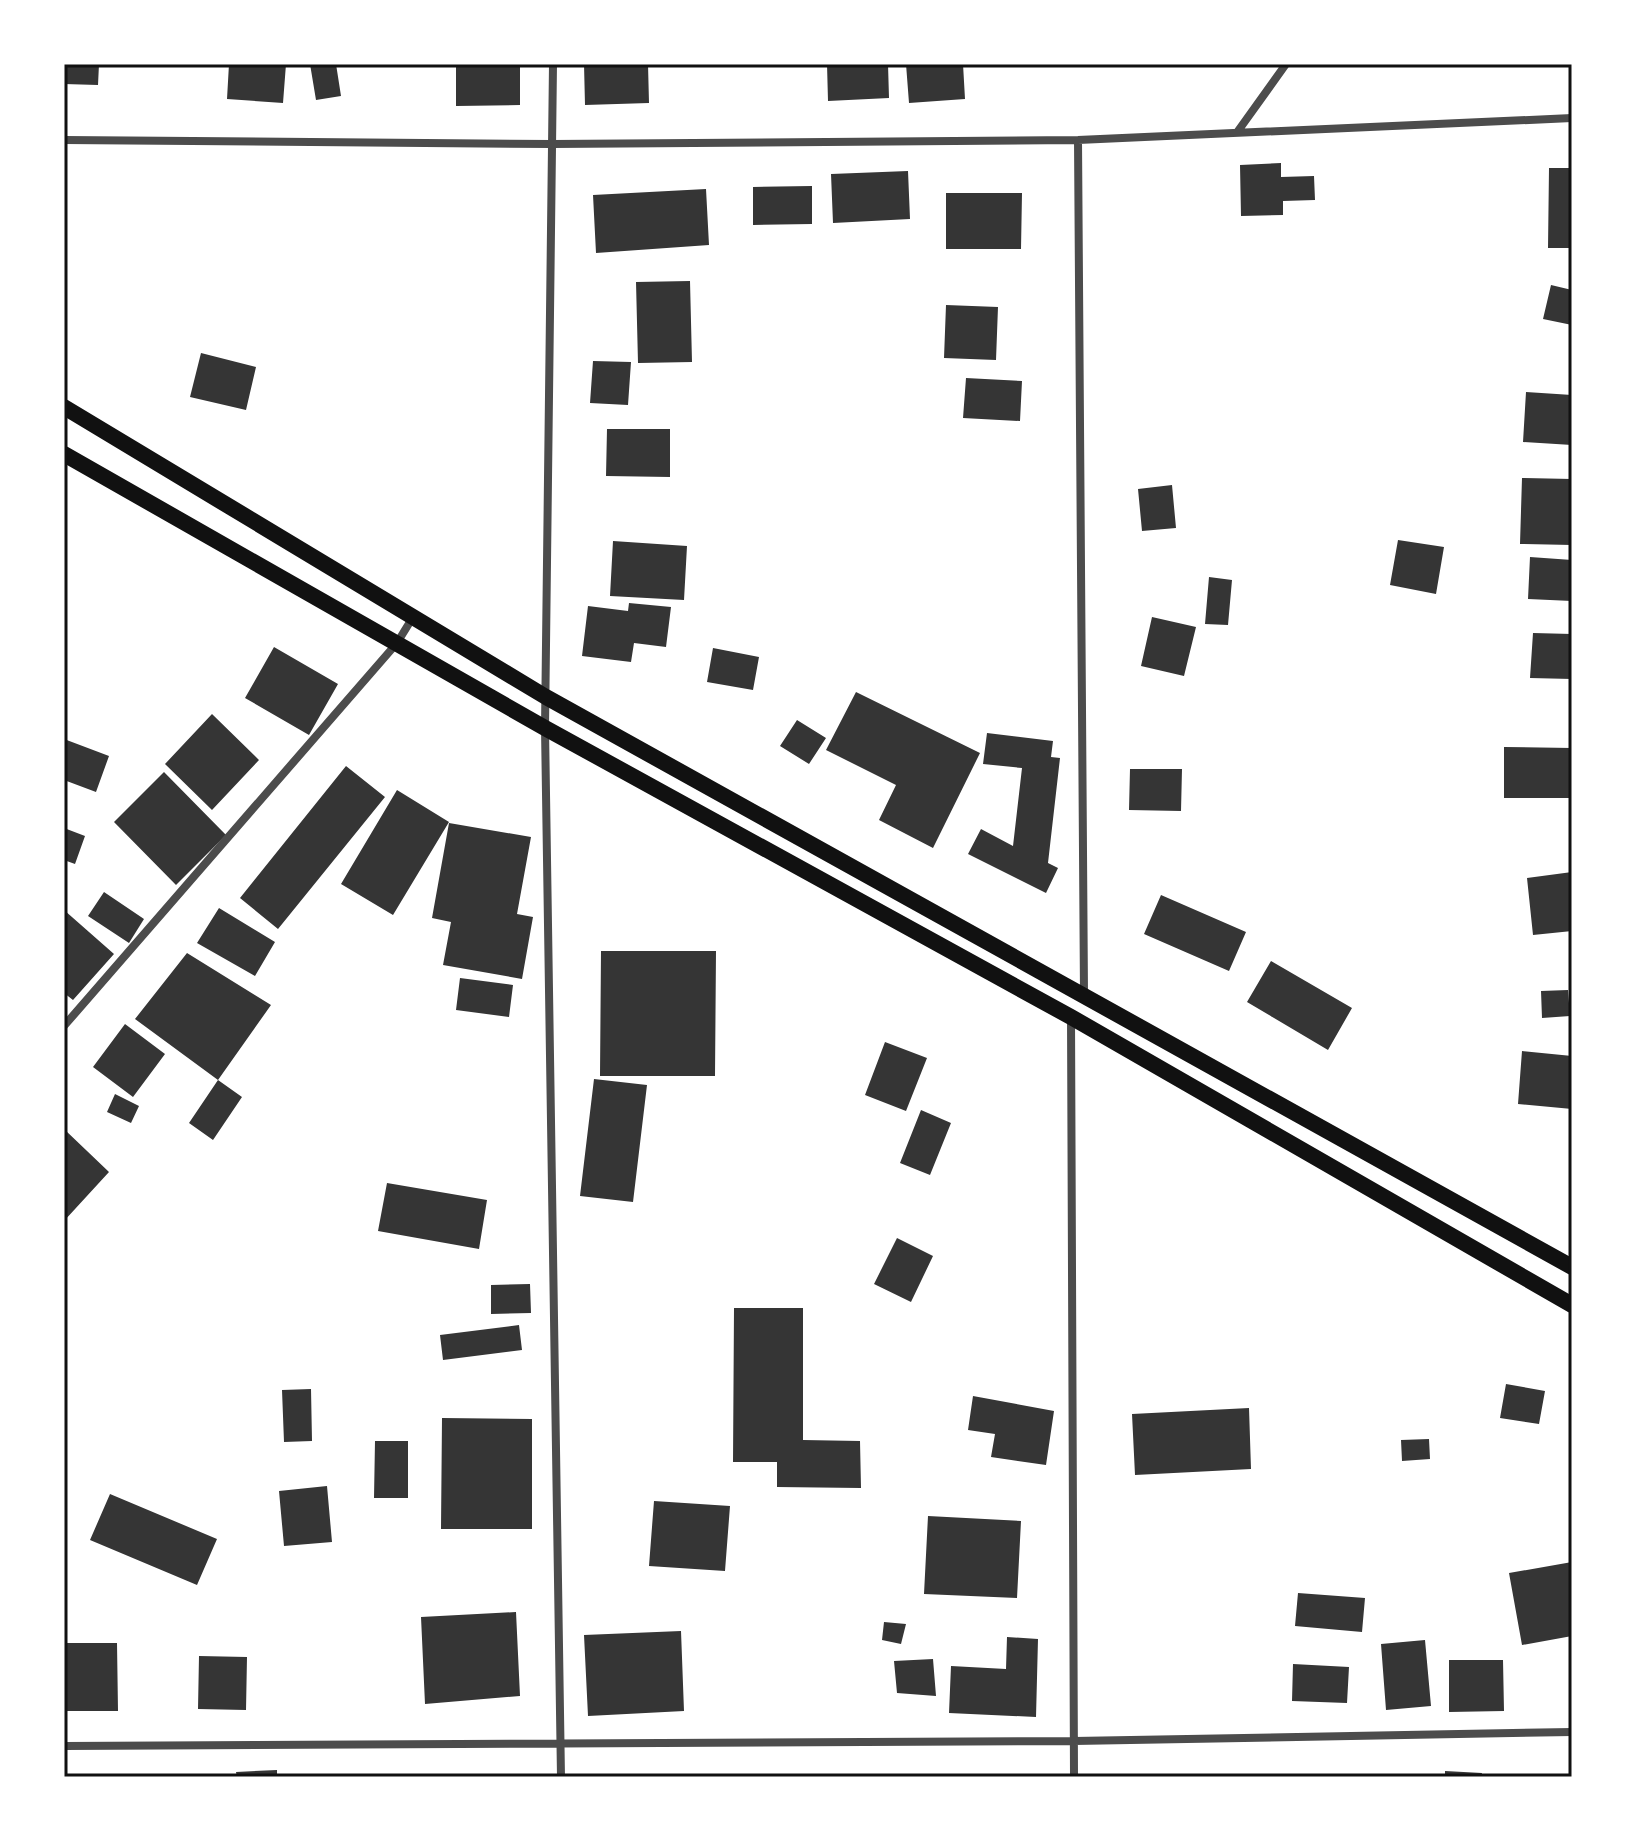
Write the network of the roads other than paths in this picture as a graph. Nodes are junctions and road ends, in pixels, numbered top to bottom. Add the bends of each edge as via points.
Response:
1 (553, 64) edge
2 (1286, 64) edge
3 (1572, 118) edge
4 (1238, 131) junction
5 (64, 140) edge
6 (1078, 140) junction
7 (552, 144) junction
8 (64, 407) edge
9 (64, 454) edge
10 (413, 617) junction
11 (397, 643) junction
12 (546, 697) junction
13 (545, 728) junction
14 (1084, 994) junction
15 (1071, 1017) junction
16 (64, 1026) edge
17 (1572, 1267) edge
18 (1572, 1305) edge
19 (1572, 1732) edge
20 (561, 1741) junction
21 (1074, 1741) junction
22 (64, 1746) edge
23 (561, 1777) edge
24 (1074, 1777) edge

1 - 7 street
2 - 4 street
3 - 4 street
4 - 6 street
5 - 7 street
6 - 7 street
6 - 14 street
7 - 12 street
8 - 10 main road
9 - 11 main road
10 - 11 street
10 - 12 main road
11 - 13 main road
11 - 16 street
12 - 13 street
12 - 14 main road
13 - 15 main road
13 - 20 street
14 - 17 main road
15 - 18 main road
15 - 21 street
19 - 21 street
20 - 21 street
20 - 22 street
20 - 23 street
21 - 24 street

